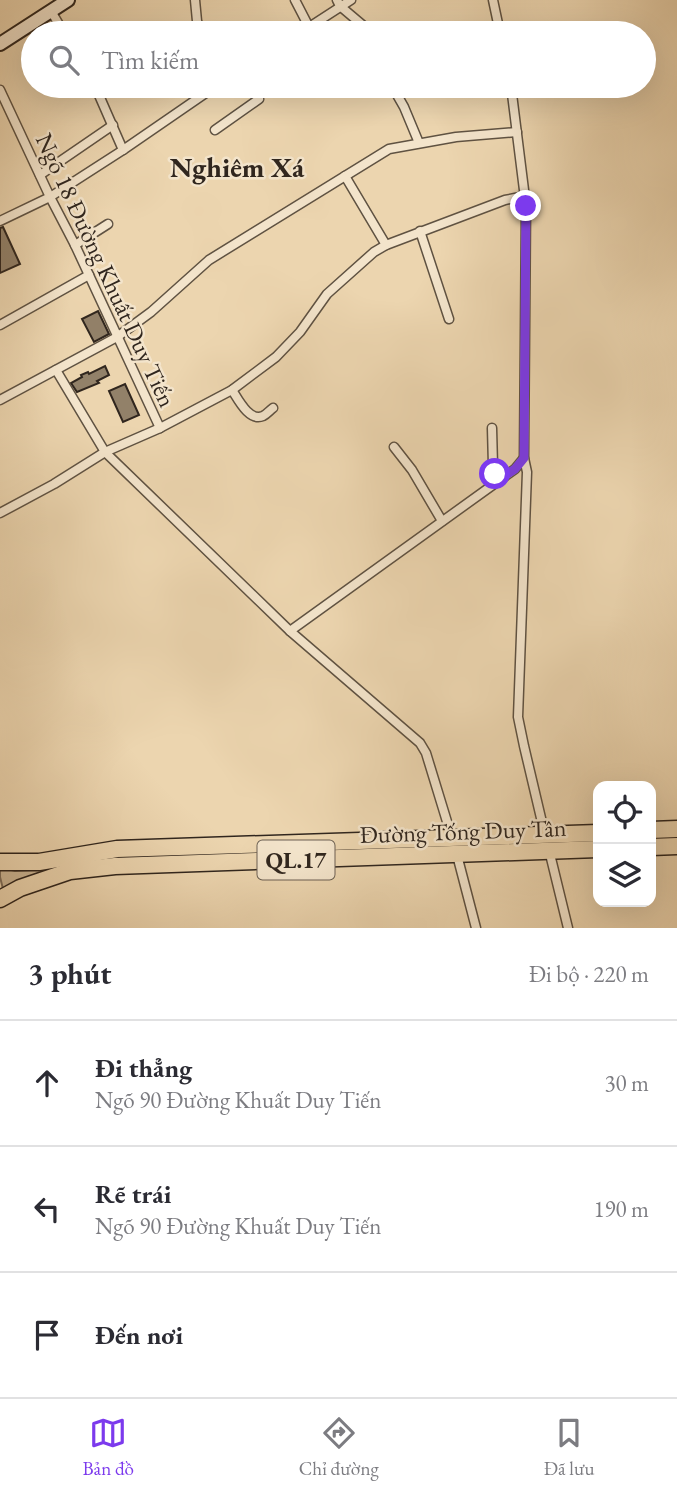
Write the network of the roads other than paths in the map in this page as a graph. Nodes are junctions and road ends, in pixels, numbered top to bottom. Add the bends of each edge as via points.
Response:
1 (195, 0) edge
2 (295, 0) edge
3 (351, 0) edge
4 (493, 0) edge
5 (338, 3) edge
6 (57, 5) edge
7 (34, 21) edge
8 (197, 21) edge
9 (306, 21) edge
10 (316, 21) edge
11 (358, 21) edge
12 (497, 21) edge
13 (21, 30) edge
14 (0, 44) edge
15 (0, 90) edge
16 (101, 98) edge
17 (199, 98) edge
18 (258, 98) edge
19 (399, 98) edge
20 (513, 98) edge
21 (113, 125) junction
22 (215, 130) dead end
23 (517, 132) junction
24 (419, 143) junction
25 (123, 150) junction
26 (40, 175) junction
27 (345, 176) junction
28 (525, 196) junction
29 (50, 197) junction
30 (0, 221) edge
31 (108, 224) dead end
32 (420, 231) junction
33 (75, 245) junction
34 (386, 245) junction
35 (89, 275) junction
36 (449, 319) dead end
37 (0, 325) edge
38 (117, 337) junction
39 (56, 370) junction
40 (232, 390) junction
41 (0, 400) edge
42 (273, 408) dead end
43 (160, 428) junction
44 (492, 429) dead end
45 (394, 447) dead end
46 (106, 453) junction
47 (524, 458) junction
48 (497, 481) junction
49 (0, 513) edge
50 (442, 521) junction
51 (290, 631) junction
52 (677, 829) edge
53 (656, 830) edge
54 (593, 834) edge
55 (453, 838) junction
56 (299, 843) junction
57 (547, 843) junction
58 (677, 846) edge
59 (656, 847) edge
60 (593, 848) edge
61 (457, 855) junction
62 (300, 860) junction
63 (0, 862) edge
64 (0, 899) edge
65 (476, 928) edge
66 (568, 928) edge

1 - 8 street
2 - 9 street
3 - 5 street
4 - 12 street
5 - 10 street
5 - 11 street
6 - 7 main road
13 - 14 main road
15 - 26 street, Ngõ 18 Đường Khuất Duy Tiến
16 - 21 street
17 - 25 street
18 - 22 street
19 - 24 street
20 - 23 street
21 - 25 street
21 - 26 street
23 - 24 street
23 - 28 street
24 - 27 street via 389,149
25 - 29 street
26 - 29 street, Ngõ 18 Đường Khuất Duy Tiến
27 - 34 street
27 - 38 street via 209,260
28 - 32 street
28 - 47 street
29 - 30 street
29 - 33 street, Ngõ 18 Đường Khuất Duy Tiến
31 - 33 street
32 - 34 street
32 - 36 street
33 - 35 street, Ngõ 18 Đường Khuất Duy Tiến
34 - 40 street via 327,294 276,357
35 - 37 street
35 - 38 street, Ngõ 18 Đường Khuất Duy Tiến
38 - 39 street
38 - 43 street, Ngõ 18 Đường Khuất Duy Tiến
39 - 41 street
39 - 46 street
40 - 42 street via 251,415 262,416
40 - 43 street
43 - 46 street
44 - 48 street
45 - 50 street
46 - 49 street
46 - 51 street
47 - 48 street
47 - 57 street via 518,717
48 - 50 street
50 - 51 street
51 - 55 street via 420,743
52 - 53 highway
54 - 57 highway, Đường Tống Duy Tân / QL.17
55 - 56 highway, Đường Tống Duy Tân / QL.17
55 - 57 highway, Đường Tống Duy Tân / QL.17
56 - 62 highway
56 - 63 highway, Đường Tống Duy Tân / QL.17 via 117,849 38,862
57 - 60 highway, Đường Tống Duy Tân / QL.17
57 - 61 highway, Đường Tống Duy Tân / QL.17
57 - 66 street
58 - 59 highway
61 - 62 highway, Đường Tống Duy Tân / QL.17
61 - 65 street
62 - 64 highway, Đường Tống Duy Tân / QL.17 via 70,871

